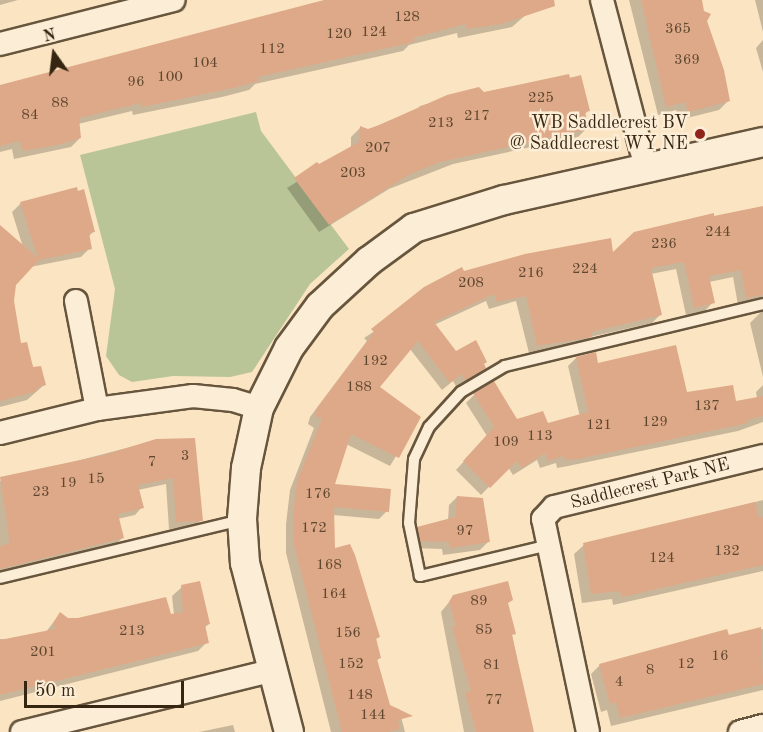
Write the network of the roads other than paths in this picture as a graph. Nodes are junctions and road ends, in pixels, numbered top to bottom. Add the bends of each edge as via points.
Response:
1 (174, 0) edge
2 (602, 0) edge
3 (0, 44) edge
4 (763, 142) edge
5 (646, 168) junction
6 (76, 301) dead end
7 (763, 304) edge
8 (259, 408) junction
9 (97, 409) junction
10 (0, 434) edge
11 (763, 456) edge
12 (242, 519) junction
13 (549, 545) junction
14 (0, 578) edge
15 (274, 670) junction
16 (763, 726) edge
17 (22, 732) edge
18 (289, 732) edge
19 (588, 732) edge
20 (740, 732) edge

1 - 3 street
2 - 5 street
4 - 5 street
5 - 8 street via 504,200 414,228 369,261 320,306 289,348
6 - 9 street
7 - 13 lane via 505,366 461,392 429,427 414,459 410,523 420,576
8 - 9 street via 233,400 193,396
8 - 12 street via 246,468
9 - 10 street
11 - 13 street, Saddlecrest Park NE via 554,507 543,519
12 - 14 lane
12 - 15 street via 245,563
13 - 19 street, Saddlecrest Park NE
15 - 17 street
15 - 18 street
16 - 20 street

